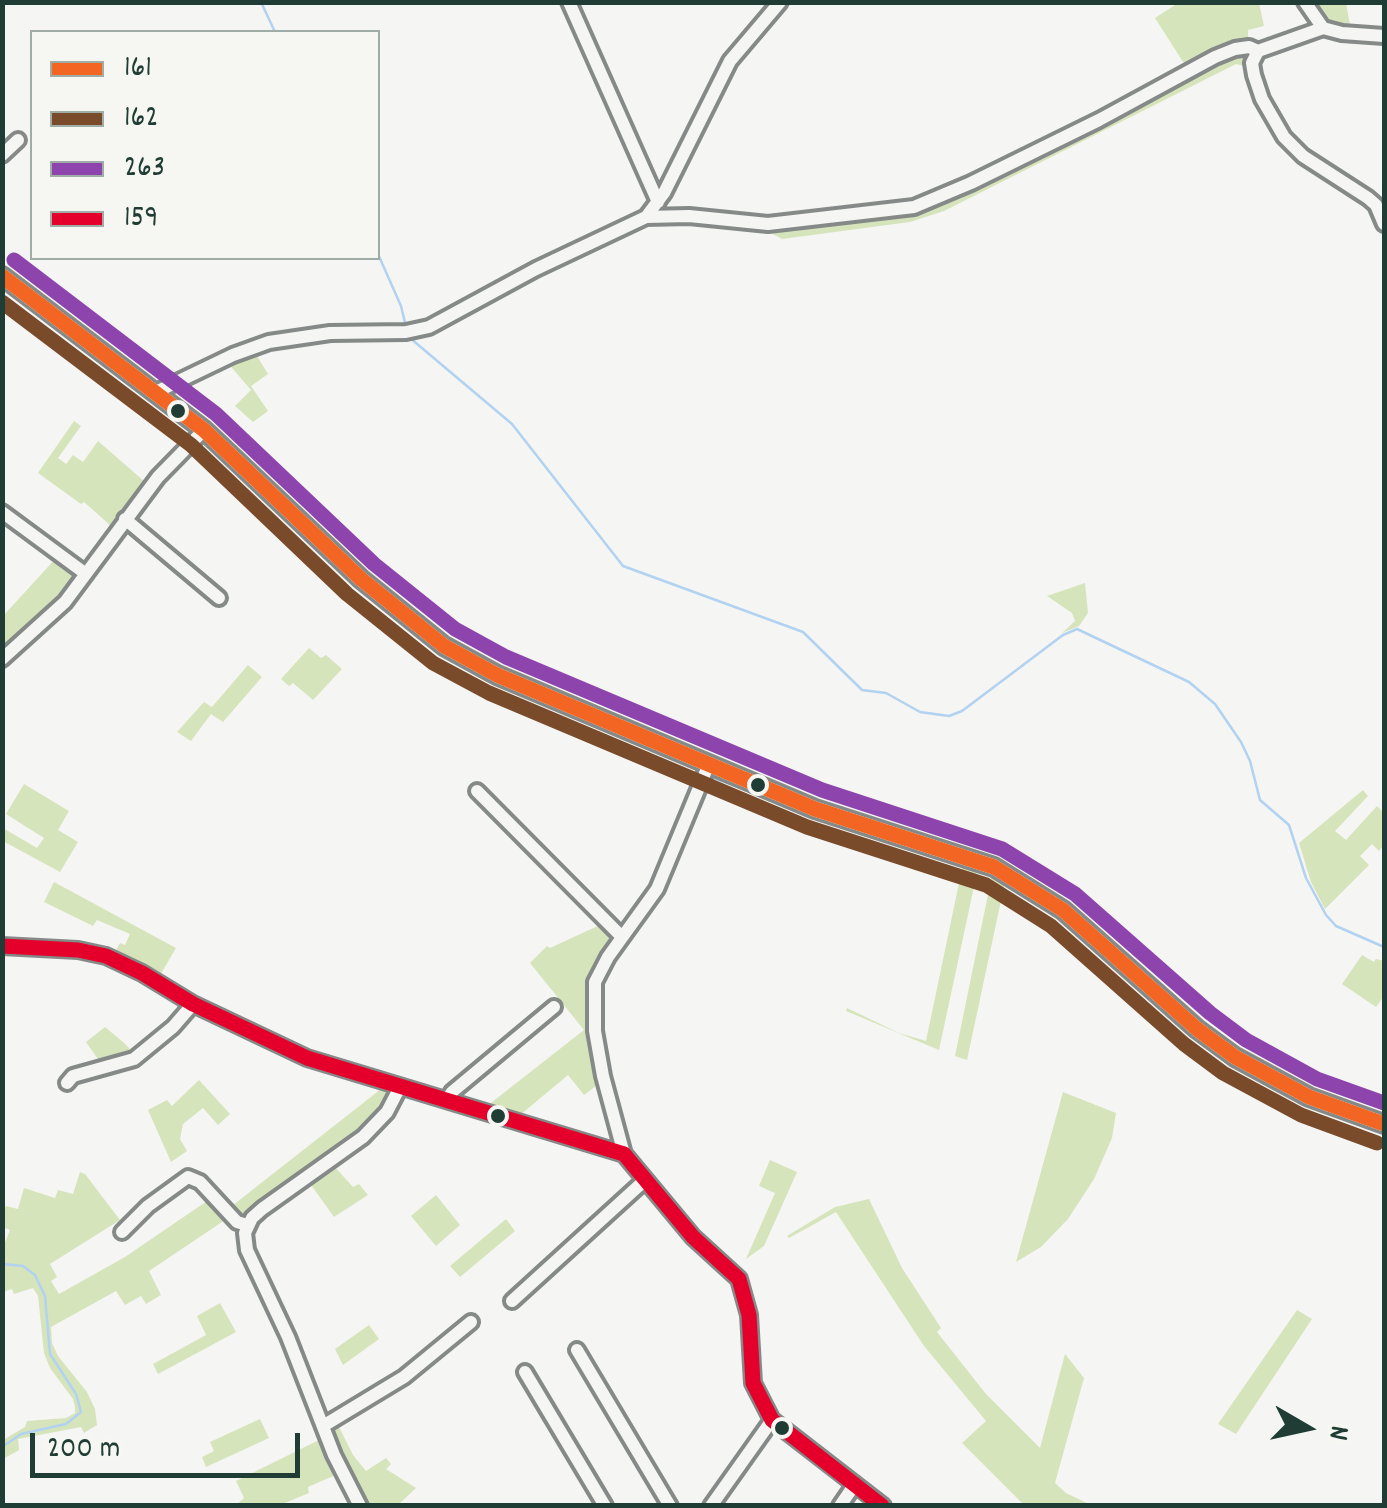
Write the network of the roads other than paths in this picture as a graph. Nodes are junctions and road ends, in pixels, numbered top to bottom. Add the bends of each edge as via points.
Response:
1 (569, 2) edge
2 (780, 2) edge
3 (1305, 2) edge
4 (1322, 28) junction
5 (1384, 36) edge
6 (1258, 52) junction
7 (18, 140) dead end
8 (2, 155) edge
9 (658, 202) junction
10 (646, 217) junction
11 (1384, 224) edge
12 (2, 276) edge
13 (156, 392) junction
14 (204, 430) junction
15 (2, 512) edge
16 (125, 519) junction
17 (86, 574) junction
18 (220, 598) dead end
19 (2, 659) edge
20 (708, 766) junction
21 (477, 791) dead end
22 (622, 937) junction
23 (2, 946) edge
24 (193, 1004) junction
25 (554, 1006) dead end
26 (67, 1084) dead end
27 (400, 1087) junction
28 (447, 1100) junction
29 (1384, 1124) edge
30 (624, 1154) junction
31 (644, 1181) junction
32 (247, 1225) junction
33 (122, 1232) dead end
34 (512, 1301) dead end
35 (471, 1322) dead end
36 (577, 1350) dead end
37 (524, 1372) dead end
38 (772, 1420) junction
39 (323, 1426) junction
40 (855, 1484) junction
41 (360, 1506) edge
42 (605, 1506) edge
43 (670, 1506) edge
44 (710, 1506) edge
45 (840, 1506) edge
46 (883, 1506) edge

1 - 9 street
2 - 9 street via 730,61
3 - 4 street
4 - 5 street
4 - 6 street
6 - 10 street via 1235,48 1215,57 914,207 768,224
6 - 11 street via 1254,75 1284,137 1368,198
7 - 8 street
9 - 10 street
10 - 13 street via 429,326 269,342
12 - 13 main road
13 - 14 main road
14 - 16 street
14 - 20 main road via 361,579 444,646 497,676
15 - 17 street
16 - 17 street
16 - 18 street
17 - 19 street
20 - 22 street via 657,890
20 - 29 main road via 1019,880 1085,927 1235,1057 1309,1096
21 - 22 street
22 - 30 street via 597,974 593,993 602,1076
23 - 24 street via 94,952
24 - 26 street via 134,1059 73,1076
24 - 27 street via 307,1058
25 - 28 street
27 - 28 street
27 - 32 street via 363,1137
28 - 30 street
30 - 31 street
31 - 34 street
31 - 38 street via 739,1279 749,1315 753,1382
32 - 33 street via 188,1177
32 - 39 street via 247,1250
35 - 39 street via 404,1377
36 - 43 street
37 - 42 street
38 - 40 street
38 - 44 street
39 - 41 street
40 - 45 street
40 - 46 street

